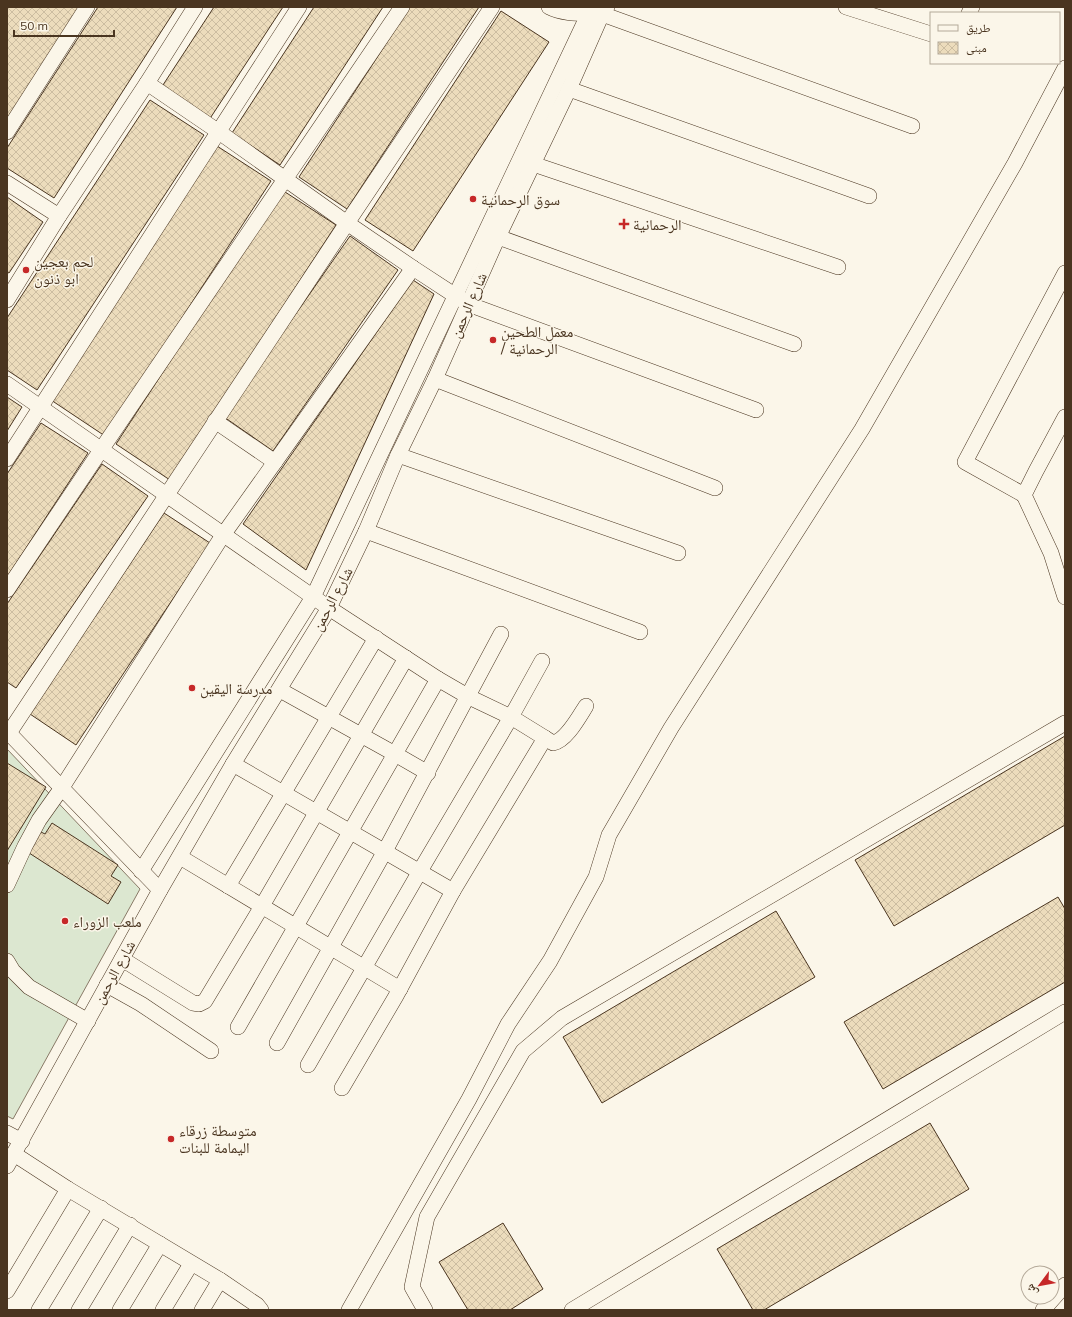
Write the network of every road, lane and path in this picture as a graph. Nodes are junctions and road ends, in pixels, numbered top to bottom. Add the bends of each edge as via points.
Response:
1 (88, 7) edge
2 (195, 7) edge
3 (298, 7) edge
4 (402, 7) edge
5 (492, 7) edge
6 (549, 7) edge
7 (846, 7) edge
8 (600, 10) edge
9 (930, 34) edge
10 (1065, 68) edge
11 (148, 82) junction
12 (569, 89) junction
13 (912, 126) dead end
14 (7, 132) edge
15 (219, 132) junction
16 (533, 164) junction
17 (285, 179) junction
18 (7, 183) edge
19 (869, 196) dead end
20 (59, 216) junction
21 (347, 222) junction
22 (498, 237) junction
23 (838, 267) dead end
24 (413, 268) junction
25 (1065, 273) edge
26 (9, 294) edge
27 (455, 296) junction
28 (468, 304) junction
29 (794, 344) dead end
30 (435, 379) junction
31 (7, 384) edge
32 (40, 408) junction
33 (756, 410) dead end
34 (1065, 417) edge
35 (215, 421) junction
36 (101, 450) junction
37 (398, 455) junction
38 (7, 460) edge
39 (275, 462) junction
40 (715, 488) dead end
41 (166, 495) junction
42 (1024, 495) junction
43 (366, 531) junction
44 (223, 534) junction
45 (678, 553) dead end
46 (7, 590) edge
47 (313, 597) junction
48 (1065, 597) edge
49 (329, 608) junction
50 (640, 632) dead end
51 (501, 634) dead end
52 (376, 638) junction
53 (406, 658) junction
54 (542, 661) dead end
55 (438, 679) junction
56 (280, 690) junction
57 (469, 696) junction
58 (586, 706) dead end
59 (511, 717) junction
60 (328, 718) junction
61 (1065, 722) edge
62 (8, 732) edge
63 (361, 735) junction
64 (546, 738) junction
65 (395, 754) junction
66 (233, 764) junction
67 (428, 773) junction
68 (61, 789) junction
69 (284, 793) junction
70 (316, 812) junction
71 (350, 832) junction
72 (385, 852) junction
73 (180, 857) junction
74 (141, 871) junction
75 (420, 871) junction
76 (7, 885) edge
77 (228, 886) junction
78 (160, 890) junction
79 (453, 891) junction
80 (262, 906) junction
81 (296, 927) junction
82 (331, 948) junction
83 (122, 959) junction
84 (7, 961) edge
85 (364, 968) junction
86 (107, 985) junction
87 (400, 989) junction
88 (1065, 1012) edge
89 (88, 1021) junction
90 (238, 1027) dead end
91 (277, 1043) dead end
92 (211, 1050) dead end
93 (308, 1065) dead end
94 (342, 1088) dead end
95 (7, 1133) edge
96 (14, 1154) edge
97 (68, 1189) junction
98 (101, 1208) junction
99 (130, 1226) junction
100 (160, 1244) junction
101 (191, 1264) junction
102 (220, 1280) junction
103 (1065, 1285) edge
104 (7, 1291) edge
105 (39, 1310) edge
106 (79, 1310) edge
107 (120, 1310) edge
108 (163, 1310) edge
109 (202, 1310) edge
110 (262, 1310) edge
111 (349, 1310) edge
112 (425, 1310) edge
113 (572, 1310) edge
114 (1043, 1310) edge

1 - 14 street
2 - 11 street
3 - 15 street
4 - 17 street
5 - 21 street
6 - 8 street via 569,12
7 - 9 street
8 - 12 street, شارع الرحمن
8 - 13 street
8 - 27 street
10 - 111 street via 1014,163 862,429 671,728 609,835 596,877 550,961 508,1024 469,1099
11 - 15 street
11 - 20 street
12 - 16 street, شارع الرحمن
12 - 19 street
15 - 17 street
15 - 32 street
16 - 22 street, شارع الرحمن
16 - 23 street
17 - 21 street
17 - 36 street
18 - 20 street
20 - 26 street
21 - 24 street
21 - 35 street
22 - 28 street, شارع الرحمن
22 - 29 street
24 - 27 street
24 - 39 street
25 - 42 street via 966,462
27 - 28 street
27 - 47 street
28 - 30 street, شارع الرحمن
28 - 33 street
30 - 37 street, شارع الرحمن
30 - 40 street
31 - 32 street
32 - 36 street
32 - 38 street
34 - 42 street
35 - 39 street
35 - 41 street
36 - 41 street
36 - 46 street
37 - 43 street, شارع الرحمن
37 - 45 street
39 - 44 street
41 - 44 street
41 - 62 street
42 - 48 street via 1051,552
43 - 49 street, شارع الرحمن
43 - 50 street
44 - 47 street
44 - 68 street
47 - 49 street
47 - 74 street
49 - 52 street
49 - 56 street, شارع الرحمن
51 - 57 street
52 - 53 street
52 - 60 street
53 - 55 street
53 - 63 street
54 - 59 street
55 - 57 street
55 - 65 street
56 - 60 street
56 - 66 street, شارع الرحمن
57 - 59 street
57 - 67 street
58 - 64 street via 561,740 553,743
59 - 64 street
59 - 75 street
60 - 63 street
60 - 69 street
61 - 112 street via 562,1018 523,1051 427,1217 412,1287
62 - 68 street
63 - 65 street
63 - 70 street
64 - 79 street
65 - 67 street
65 - 71 street
66 - 69 street
66 - 73 street, شارع الرحمن
67 - 72 street
68 - 74 street
68 - 76 street via 39,820
69 - 70 street
69 - 77 street
70 - 71 street
70 - 80 street
71 - 72 street
71 - 81 street
72 - 75 street
72 - 82 street
73 - 77 street
73 - 78 street, شارع الرحمن
74 - 78 street
75 - 79 street
75 - 85 street
77 - 80 street
78 - 83 street, شارع الرحمن
79 - 87 street
80 - 81 street
80 - 83 street via 205,1001 199,1004 193,1003
81 - 82 street
81 - 90 street
82 - 85 street
82 - 91 street
83 - 86 street, شارع الرحمن
84 - 89 street via 29,987
85 - 87 street
85 - 93 street
86 - 89 street, شارع الرحمن
86 - 92 street
87 - 94 street
88 - 113 street
89 - 96 street, شارع الرحمن
95 - 96 street
96 - 97 street
97 - 98 street
97 - 104 street
98 - 99 street
98 - 105 street
99 - 100 street
99 - 106 street
100 - 101 street
100 - 107 street
101 - 102 street
101 - 108 street
102 - 109 street
102 - 110 street
103 - 114 street

